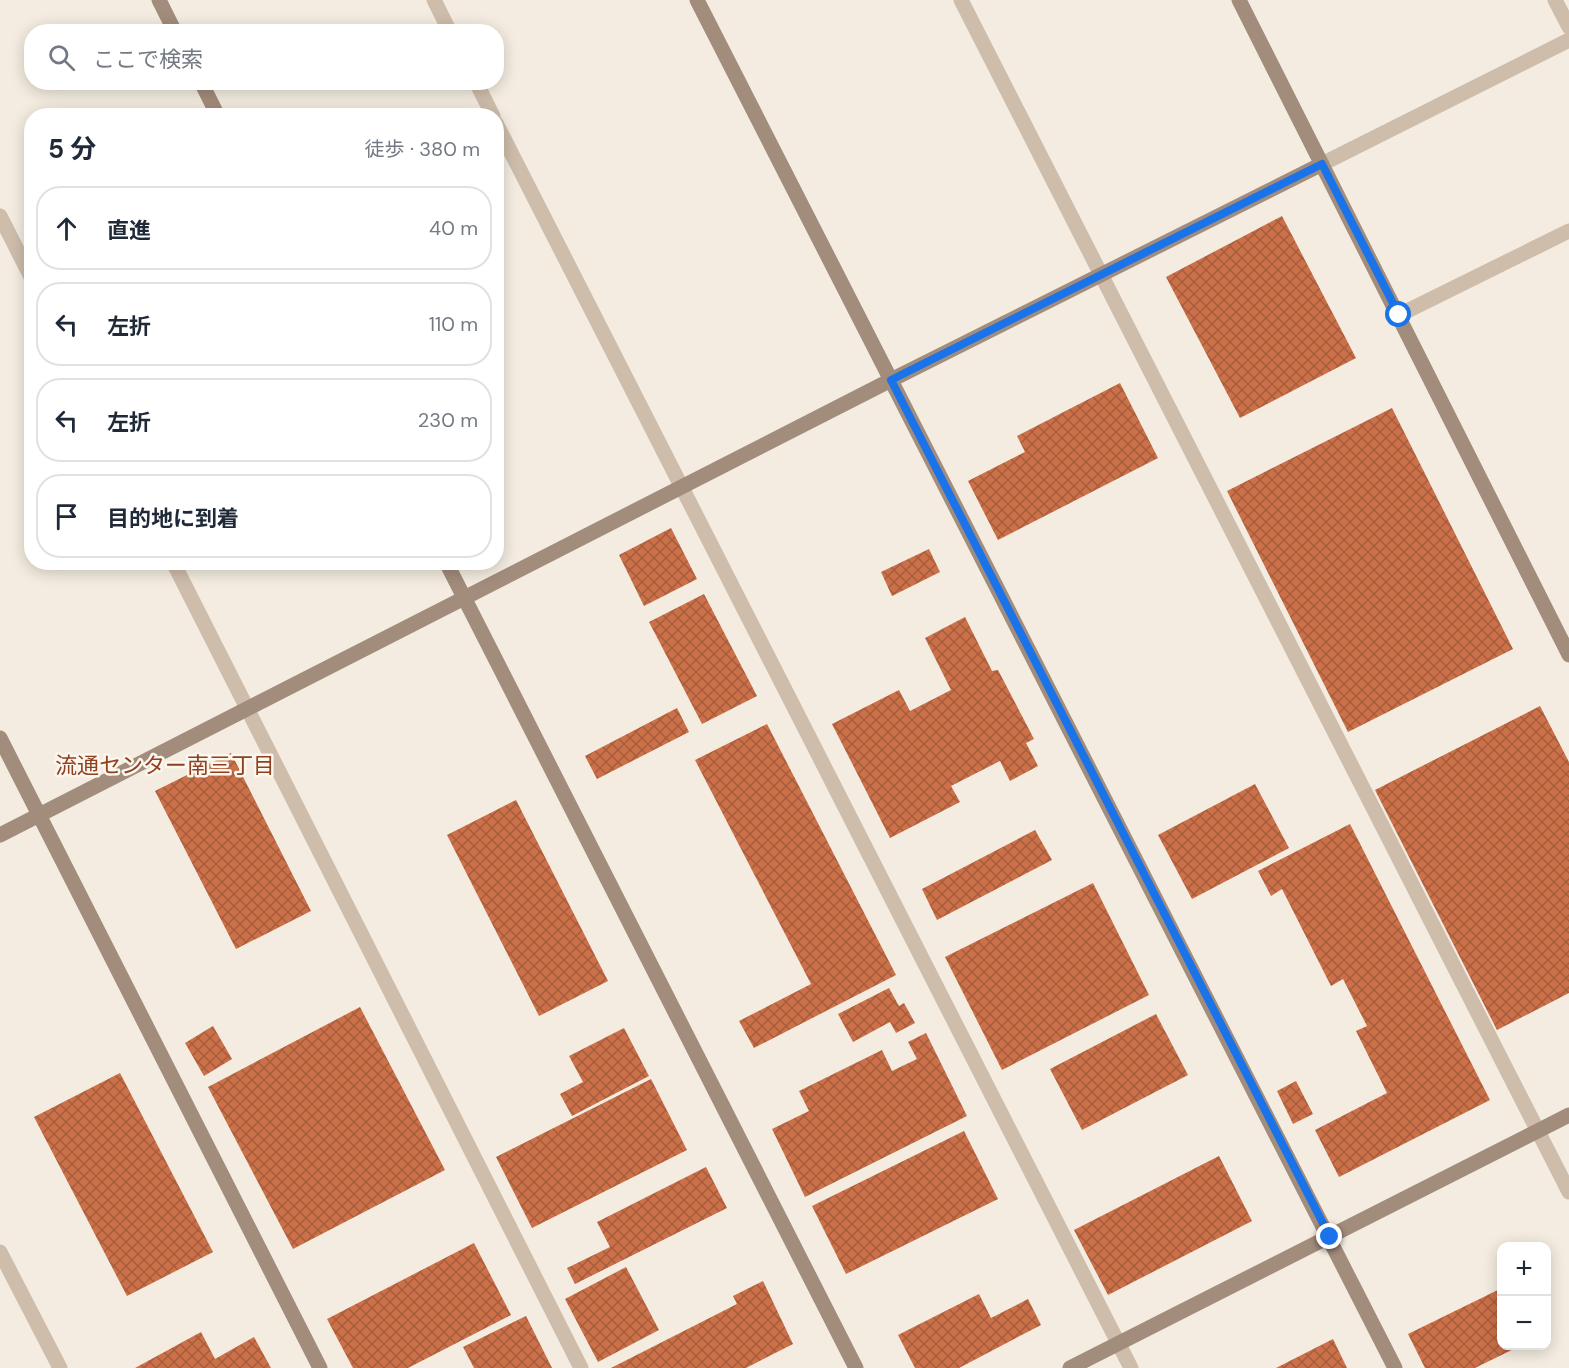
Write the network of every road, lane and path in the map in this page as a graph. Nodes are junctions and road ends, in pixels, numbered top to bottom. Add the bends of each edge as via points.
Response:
1 (159, 0) edge
2 (434, 0) edge
3 (697, 0) edge
4 (961, 0) edge
5 (1239, 0) edge
6 (1556, 0) edge
7 (171, 24) edge
8 (446, 24) edge
9 (1569, 27) edge
10 (1569, 40) edge
11 (205, 90) edge
12 (480, 90) edge
13 (214, 108) edge
14 (489, 108) edge
15 (504, 139) edge
16 (1322, 164) junction
17 (0, 216) edge
18 (1568, 235) edge
19 (24, 263) edge
20 (1102, 274) junction
21 (1399, 315) junction
22 (891, 380) junction
23 (682, 488) junction
24 (177, 570) edge
25 (450, 570) edge
26 (465, 600) junction
27 (1569, 655) edge
28 (247, 711) junction
29 (0, 738) edge
30 (39, 815) junction
31 (0, 835) edge
32 (1569, 1115) edge
33 (1539, 1131) junction
34 (1569, 1192) edge
35 (1330, 1237) junction
36 (0, 1252) edge
37 (1119, 1344) junction
38 (60, 1368) edge
39 (320, 1368) edge
40 (581, 1368) edge
41 (856, 1368) edge
42 (1070, 1368) edge
43 (1131, 1368) edge
44 (1395, 1368) edge

1 - 7 street
2 - 8 street
3 - 22 street
4 - 20 street
5 - 16 street
6 - 9 street
10 - 16 street
11 - 13 street
12 - 14 street
15 - 23 street
16 - 20 street
16 - 21 street
17 - 19 street
18 - 21 street
20 - 22 street
20 - 33 street
21 - 27 street
22 - 23 street
22 - 35 street
23 - 26 street
23 - 37 street
24 - 28 street
25 - 26 street
26 - 28 street
26 - 41 street
28 - 30 street
28 - 40 street
29 - 30 street
30 - 31 street
30 - 39 street
32 - 33 street
33 - 34 street
33 - 35 street
35 - 37 street
35 - 44 street
36 - 38 street
37 - 42 street
37 - 43 street

